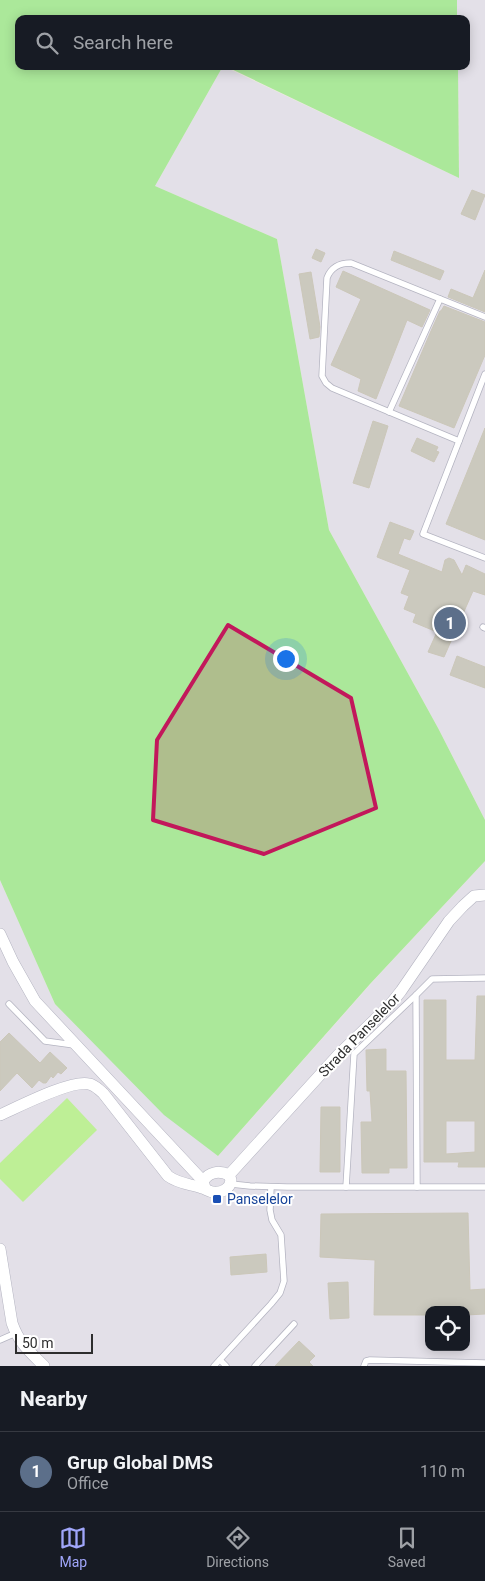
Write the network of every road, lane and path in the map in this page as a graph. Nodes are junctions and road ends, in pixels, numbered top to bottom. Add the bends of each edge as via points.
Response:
1 (440, 299) junction
2 (485, 317) edge
3 (485, 374) edge
4 (389, 412) junction
5 (459, 441) junction
6 (485, 558) edge
7 (485, 895) edge
8 (0, 934) edge
9 (485, 978) edge
10 (416, 994) junction
11 (9, 1004) dead end
12 (75, 1045) junction
13 (0, 1115) edge
14 (230, 1180) junction
15 (204, 1185) junction
16 (271, 1187) junction
17 (346, 1187) junction
18 (417, 1187) junction
19 (485, 1187) edge
20 (0, 1249) edge
21 (294, 1324) dead end
22 (16, 1334) junction
23 (0, 1340) edge
24 (220, 1360) junction
25 (485, 1363) edge
26 (44, 1366) edge
27 (214, 1366) edge
28 (226, 1366) edge
29 (254, 1366) edge
30 (364, 1366) edge

1 - 2 lane
1 - 4 lane
1 - 4 lane via 350,263 334,267 327,278 322,376 332,388
3 - 5 lane
4 - 5 lane
5 - 6 lane via 423,534
7 - 14 street, Strada Panselelor via 474,896 449,921 389,1006 339,1054
8 - 12 street via 35,1001
9 - 10 lane via 432,979
10 - 17 lane via 354,1054
10 - 18 lane
11 - 12 lane via 46,1041
12 - 15 street
13 - 15 street via 74,1084 89,1084 102,1092 168,1176 182,1184
14 - 15 street via 224,1191 213,1192
14 - 15 street via 223,1173 215,1172 208,1176
14 - 16 lane
16 - 17 lane
16 - 24 lane via 270,1210 281,1235 284,1281 272,1304
17 - 18 lane
18 - 19 lane
20 - 22 street
21 - 29 lane
22 - 23 lane
22 - 26 street
24 - 27 lane
24 - 28 lane
25 - 30 lane via 370,1360

